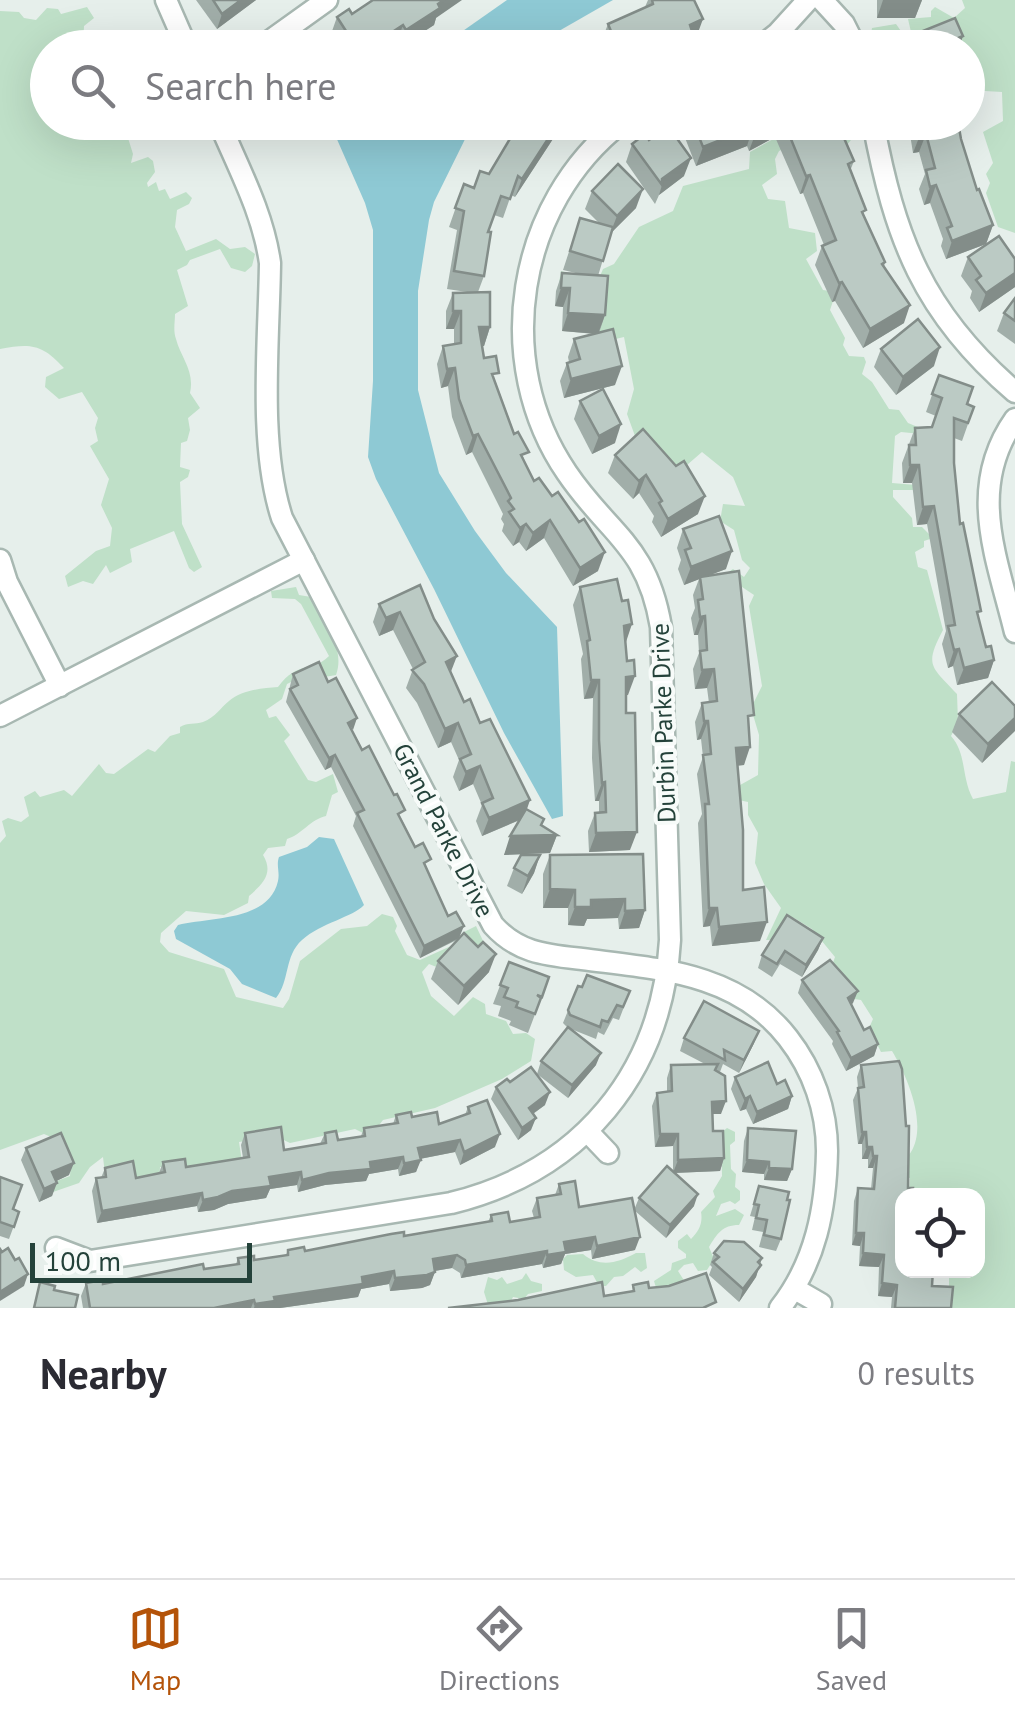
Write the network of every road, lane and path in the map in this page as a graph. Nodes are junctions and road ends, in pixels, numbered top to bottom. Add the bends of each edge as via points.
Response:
1 (166, 0) edge
2 (327, 0) edge
3 (808, 0) edge
4 (822, 0) edge
5 (179, 30) edge
6 (285, 30) edge
7 (781, 30) edge
8 (847, 30) edge
9 (227, 140) edge
10 (602, 140) edge
11 (877, 140) edge
12 (1015, 392) edge
13 (1015, 419) edge
14 (0, 560) edge
15 (304, 560) junction
16 (1015, 632) edge
17 (60, 686) junction
18 (0, 716) edge
19 (668, 970) junction
20 (588, 1132) junction
21 (608, 1153) dead end
22 (56, 1248) dead end
23 (795, 1289) junction
24 (821, 1304) dead end
25 (780, 1308) edge

1 - 5 street
2 - 6 street
3 - 7 street
4 - 8 street
9 - 15 street, Grand Parke Drive via 266,238 273,491
10 - 19 street, Durbin Parke Drive via 550,208 528,268 522,322 530,389 549,443 636,554 657,604
11 - 12 street via 896,222 928,294 966,345
13 - 16 street via 994,456 986,502
14 - 17 street
15 - 17 street
15 - 19 street, Grand Parke Drive via 504,938 534,953
17 - 18 street
19 - 20 street, Durbin Parke Drive via 640,1058
19 - 23 street, Grand Parke Drive via 718,984 762,1011 810,1073 824,1118 826,1166 818,1230
20 - 21 street
20 - 22 street, Durbin Parke Drive via 512,1184 451,1203 90,1261
23 - 24 street
23 - 25 street, Grand Parke Drive

